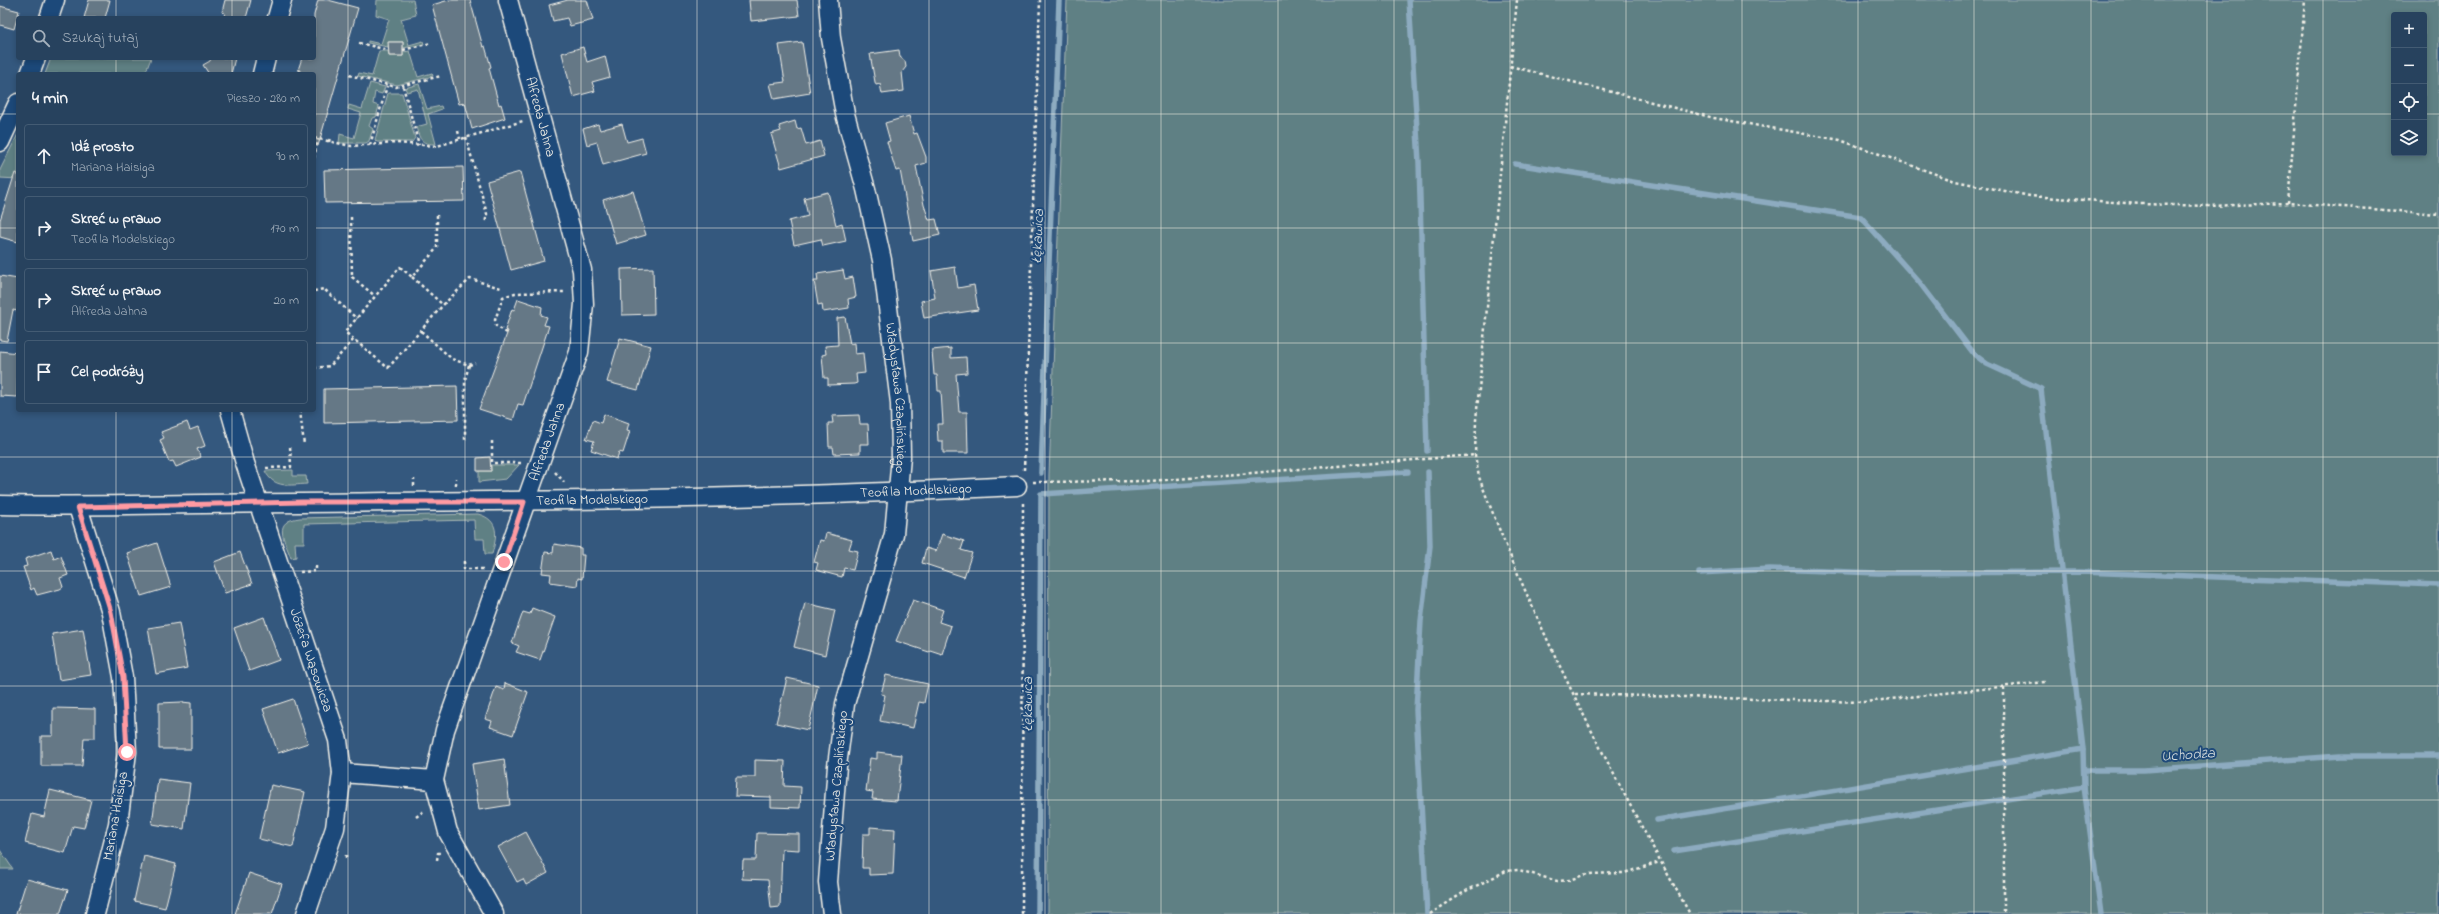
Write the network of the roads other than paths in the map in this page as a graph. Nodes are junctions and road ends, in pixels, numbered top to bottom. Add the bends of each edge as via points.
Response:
1 (55, 0) edge
2 (282, 0) edge
3 (508, 0) edge
4 (828, 0) edge
5 (50, 16) edge
6 (278, 16) edge
7 (35, 60) edge
8 (266, 60) edge
9 (31, 72) edge
10 (262, 72) edge
11 (16, 107) edge
12 (0, 142) edge
13 (231, 412) edge
14 (1024, 485) road end
15 (899, 492) junction
16 (524, 502) junction
17 (260, 504) junction
18 (0, 505) edge
19 (78, 507) junction
20 (342, 773) junction
21 (434, 780) junction
22 (95, 914) edge
23 (306, 914) edge
24 (494, 914) edge
25 (832, 914) edge

1 - 5 street
2 - 6 street
3 - 16 street, Alfreda Jahna via 582,270 584,297 579,352 542,459
4 - 15 street, Władysława Czaplińskiego via 831,38 845,114 882,260 900,404
7 - 9 street
8 - 10 street
11 - 12 street
13 - 17 street, Józefa Wąsowicza
14 - 15 street, Teofila Modelskiego
15 - 16 street, Teofila Modelskiego
15 - 25 street, Władysława Czaplińskiego via 894,534 845,704 837,766 828,882
16 - 17 street, Teofila Modelskiego
16 - 21 street, Alfreda Jahna via 445,730
17 - 19 street, Teofila Modelskiego
17 - 20 street, Józefa Wąsowicza via 338,740
18 - 19 street, Teofila Modelskiego
19 - 22 street, Mariana Haisiga via 111,612 123,677 127,752 118,824
20 - 21 street
20 - 23 street, Józefa Wąsowicza via 335,828
21 - 24 street, Alfreda Jahna via 448,832

